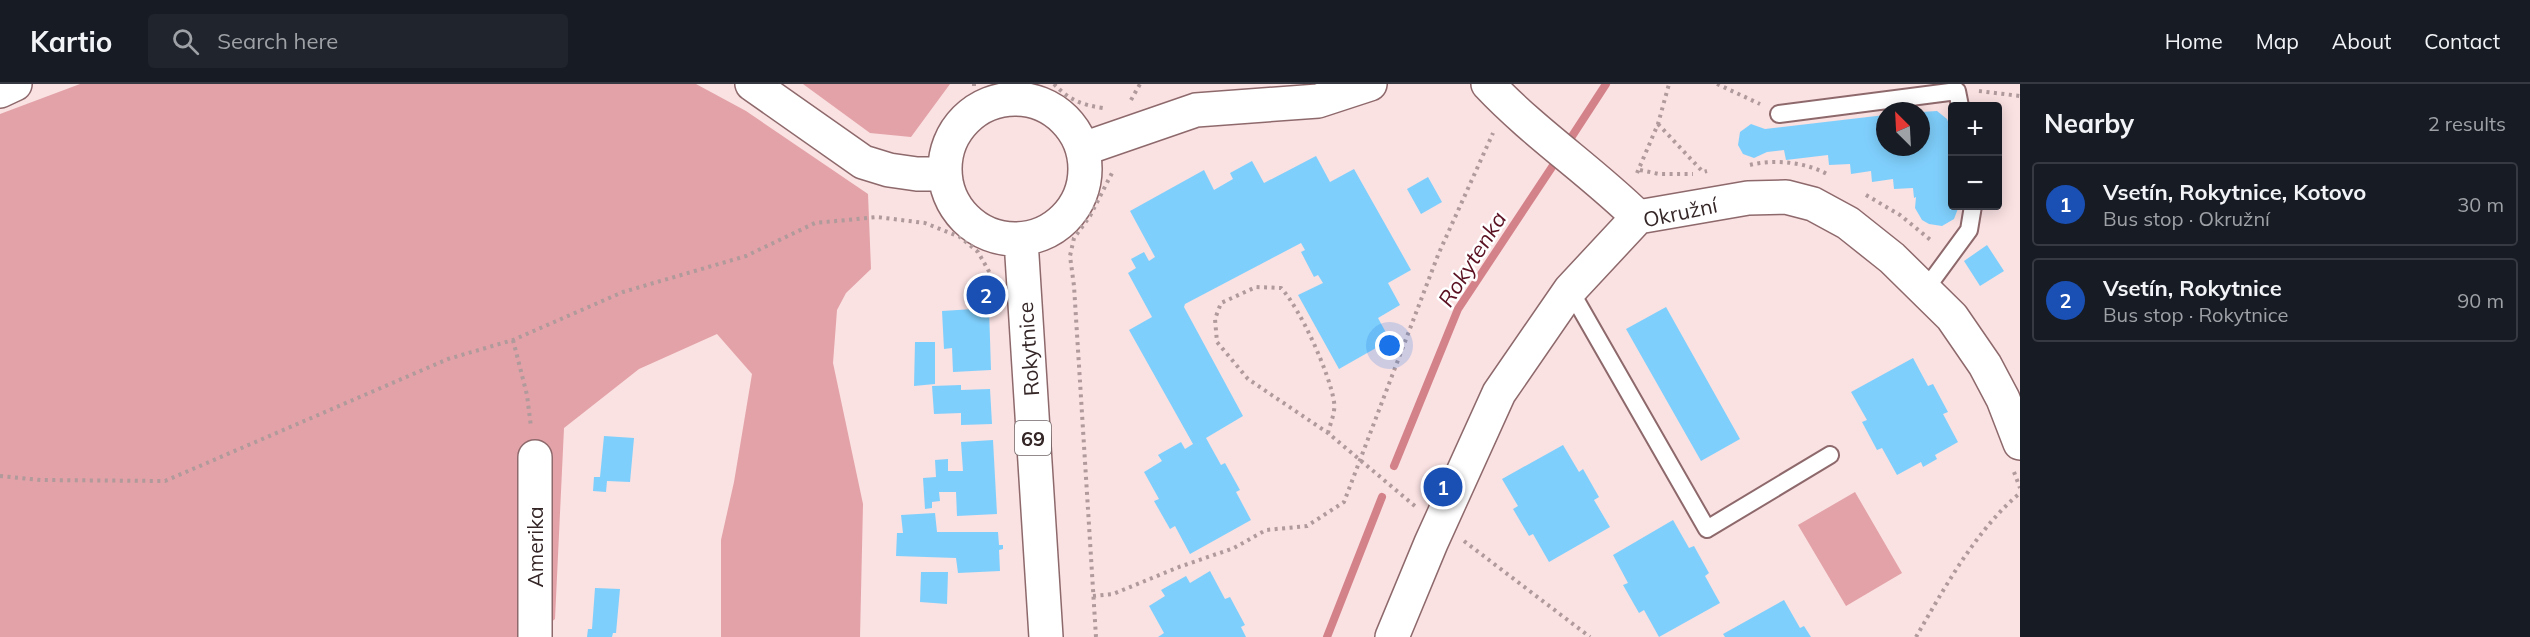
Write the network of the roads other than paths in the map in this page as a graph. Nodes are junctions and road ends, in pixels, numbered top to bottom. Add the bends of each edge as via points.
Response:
1 (15, 84) edge
2 (752, 84) edge
3 (1370, 84) edge
4 (1488, 84) edge
5 (0, 91) edge
6 (1007, 92) edge
7 (1958, 99) edge
8 (1779, 114) road end
9 (1083, 149) junction
10 (945, 174) junction
11 (1619, 199) junction
12 (1973, 210) edge
13 (1021, 240) junction
14 (1570, 290) junction
15 (1925, 290) junction
16 (2012, 396) edge
17 (1830, 455) dead end
18 (2016, 455) edge
19 (535, 457) road end
20 (535, 637) edge
21 (1046, 637) edge
22 (1392, 637) edge

1 - 5 street
2 - 10 street via 863,162 916,174
3 - 9 street via 1318,101 1196,110
4 - 11 street via 1522,118
6 - 9 street via 1054,111 1066,121
6 - 10 street via 961,124 945,156
7 - 8 lane
9 - 13 street via 1085,181 1073,210 1048,232
10 - 13 street via 951,198 968,222 999,238
11 - 14 street, Okružní
11 - 15 street, Okružní via 1786,196 1813,204 1848,223
12 - 15 lane via 1969,230
13 - 21 street, Rokytnice / 69
14 - 17 lane via 1707,529
14 - 22 street, Okružní via 1499,393
15 - 16 street, Okružní via 1952,317
16 - 18 street, Okružní
19 - 20 street, Amerika

